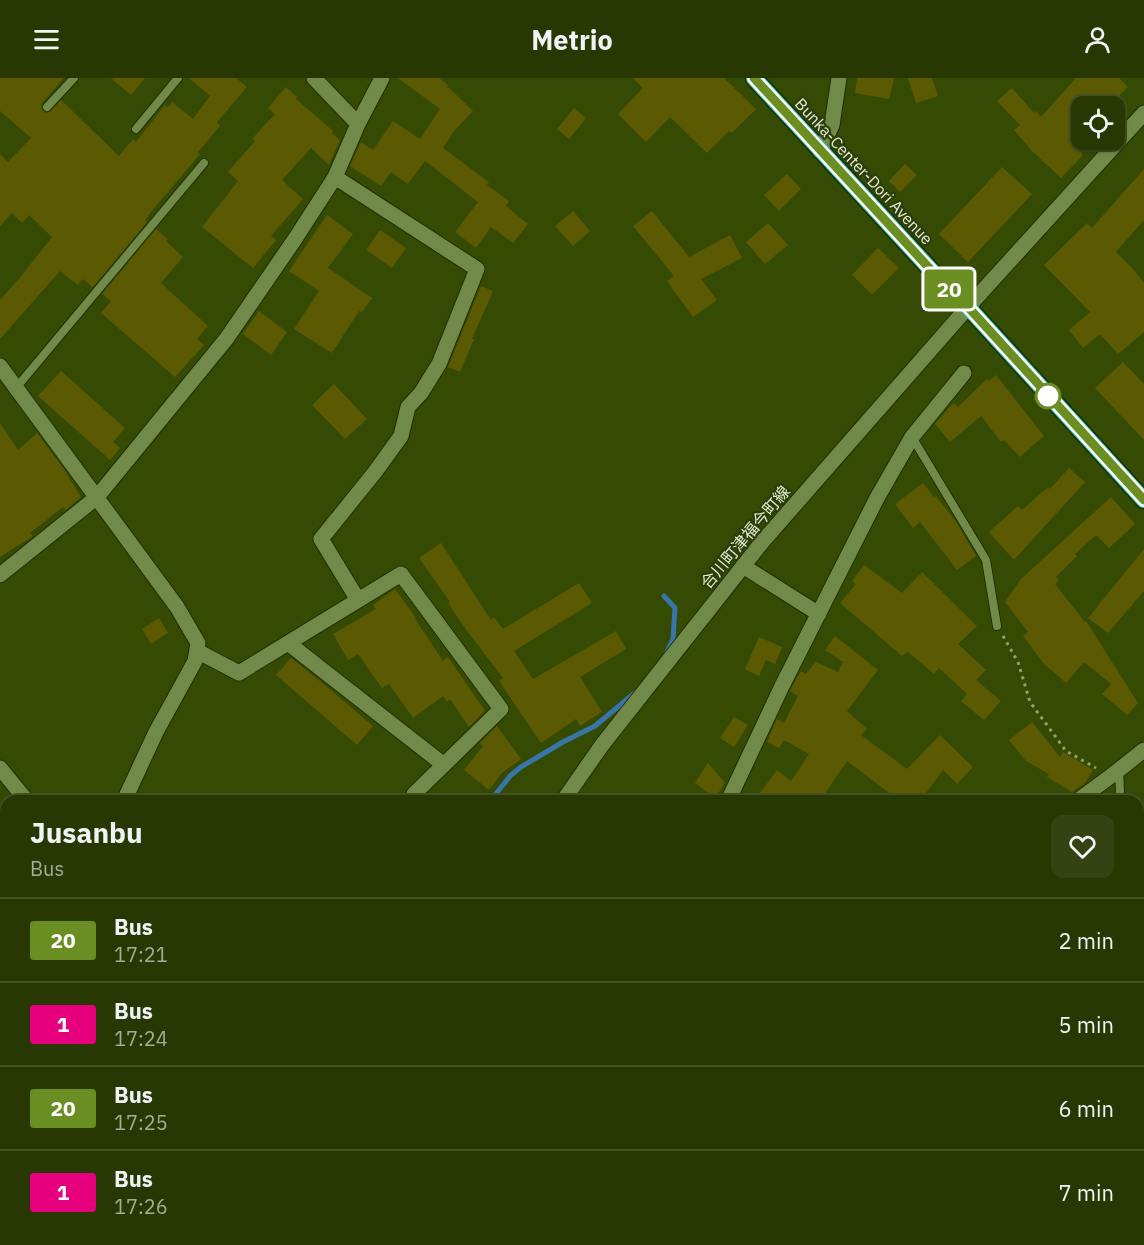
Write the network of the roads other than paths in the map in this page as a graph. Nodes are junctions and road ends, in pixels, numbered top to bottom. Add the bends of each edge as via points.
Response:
1 (74, 78) edge
2 (178, 78) edge
3 (314, 78) edge
4 (382, 78) edge
5 (754, 78) edge
6 (839, 78) edge
7 (47, 107) dead end
8 (1144, 113) edge
9 (358, 124) junction
10 (136, 129) dead end
11 (820, 151) junction
12 (204, 163) dead end
13 (334, 177) junction
14 (968, 307) junction
15 (0, 366) edge
16 (964, 373) dead end
17 (16, 388) junction
18 (912, 437) junction
19 (97, 497) junction
20 (1144, 500) edge
21 (743, 566) junction
22 (0, 575) edge
23 (358, 600) junction
24 (819, 614) junction
25 (997, 626) road end
26 (288, 643) junction
27 (197, 651) junction
28 (1144, 750) edge
29 (444, 765) junction
30 (0, 768) edge
31 (1115, 773) junction
32 (414, 794) dead end
33 (22, 795) edge
34 (127, 795) edge
35 (567, 795) edge
36 (731, 795) edge
37 (1085, 795) edge
38 (1120, 795) edge

1 - 7 lane
2 - 10 lane
3 - 9 street
4 - 9 street
5 - 11 highway, Bunka-Center-Dori Avenue
6 - 11 street via 832,125
8 - 14 street, 合川町津福今町線
9 - 13 street
11 - 14 highway, Bunka-Center-Dori Avenue
12 - 17 lane
13 - 19 street via 227,338
13 - 23 street via 477,270 439,364 408,407 400,436 321,539
14 - 20 highway, Bunka-Center-Dori Avenue
14 - 21 street, 合川町津福今町線
15 - 17 street
16 - 18 street
17 - 19 street
18 - 24 street
18 - 25 lane via 986,560
19 - 22 street
19 - 27 street via 177,607 198,643
21 - 24 street
21 - 35 street, 合川町津福今町線
23 - 26 street
23 - 29 street via 401,574 501,710
24 - 36 street
26 - 27 street via 239,673
26 - 29 street
27 - 34 street
28 - 31 street
29 - 32 street
30 - 33 street
31 - 37 street
31 - 38 lane

